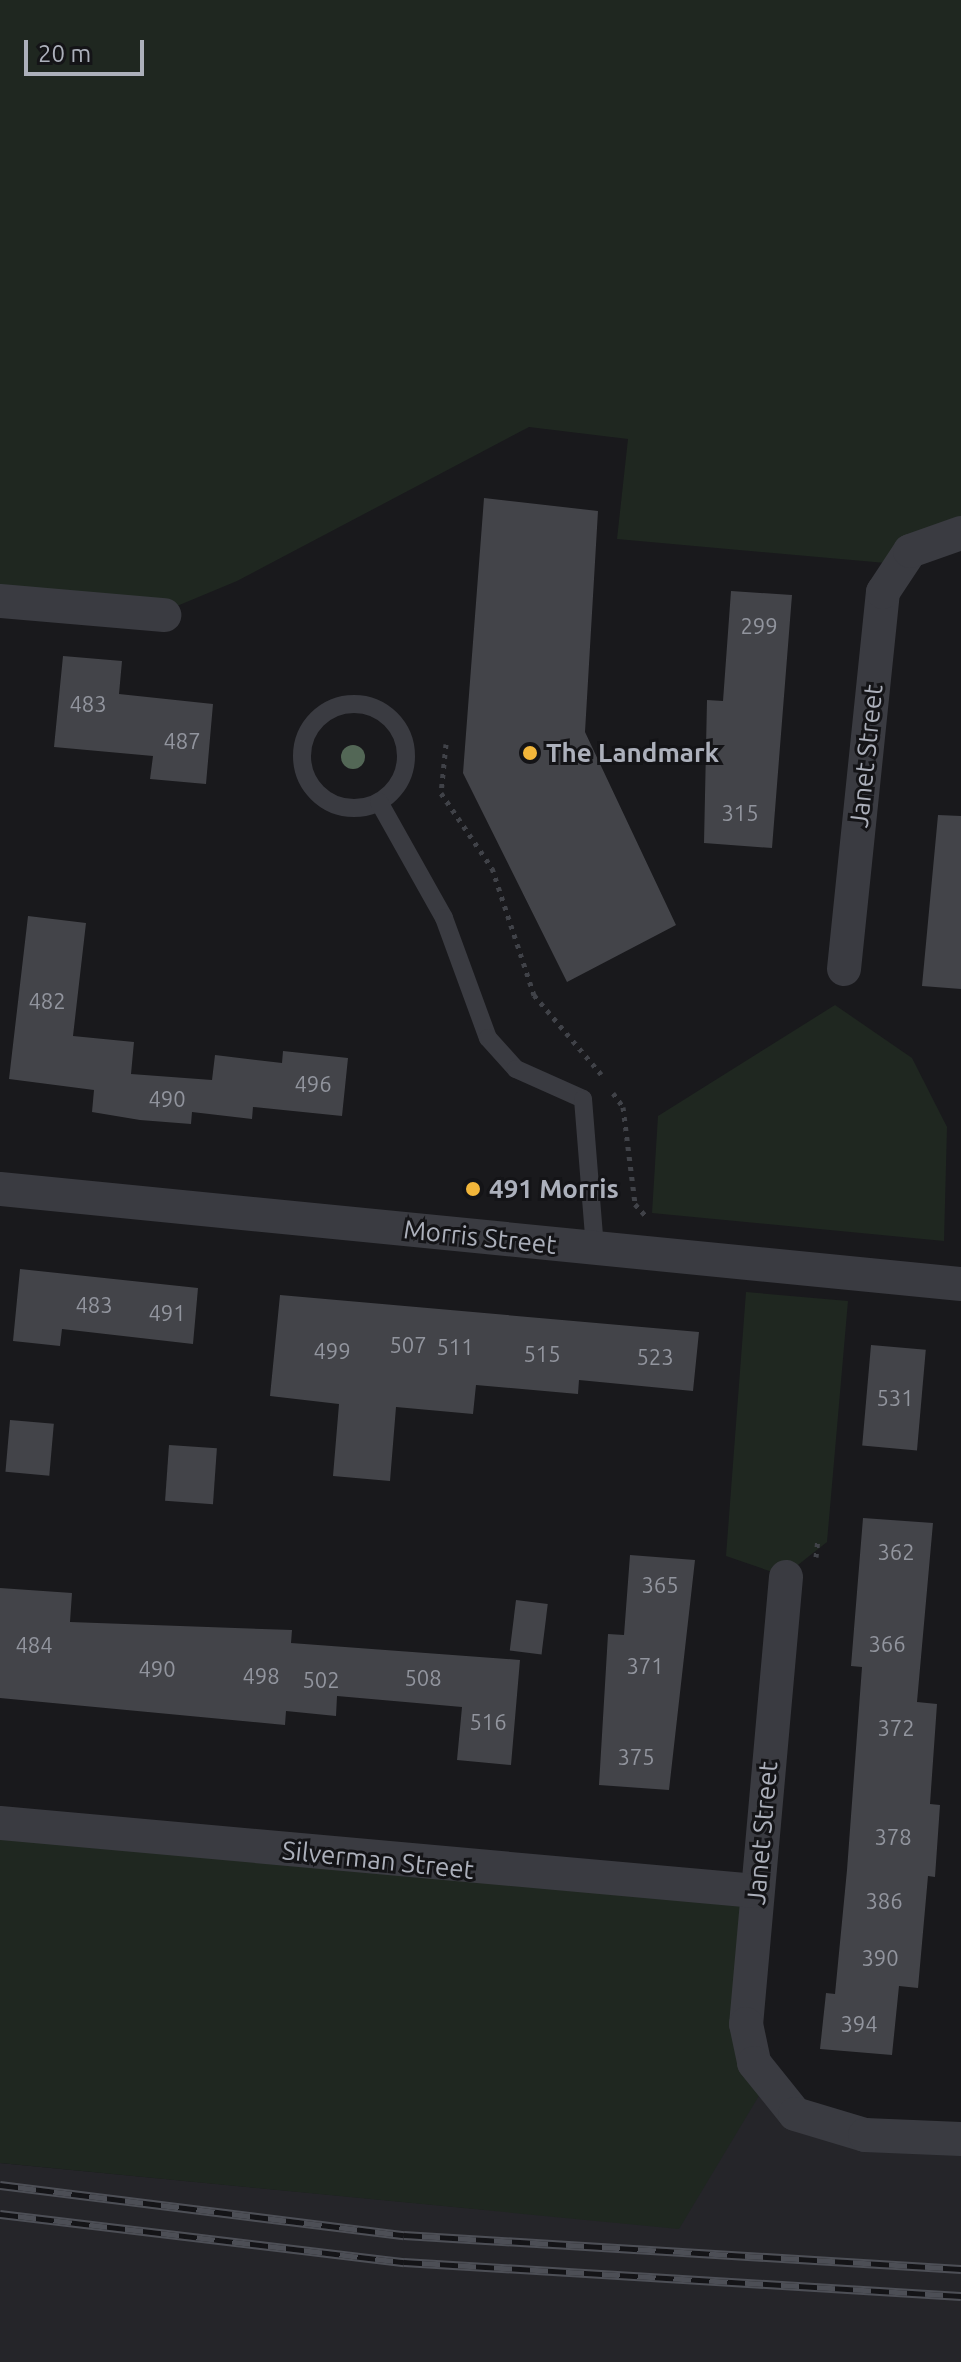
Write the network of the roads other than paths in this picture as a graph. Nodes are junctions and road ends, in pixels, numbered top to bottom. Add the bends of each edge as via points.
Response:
1 (961, 533) edge
2 (0, 601) edge
3 (164, 615) dead end
4 (379, 802) junction
5 (844, 969) dead end
6 (0, 1189) edge
7 (595, 1248) junction
8 (961, 1284) edge
9 (786, 1577) dead end
10 (0, 1823) edge
11 (756, 1891) junction
12 (961, 2139) edge

1 - 5 street, Janet Street via 910,551 883,592
2 - 3 street
4 - 4 lane via 338,807 308,782 301,747 329,709 362,703 397,725 406,766
4 - 7 lane via 439,907 488,1038 516,1069 583,1099
6 - 7 street, Morris Street
7 - 8 street, Morris Street
9 - 11 street, Janet Street
10 - 11 street, Silverman Street
11 - 12 street, Janet Street via 746,2024 766,2086 795,2114 829,2126

